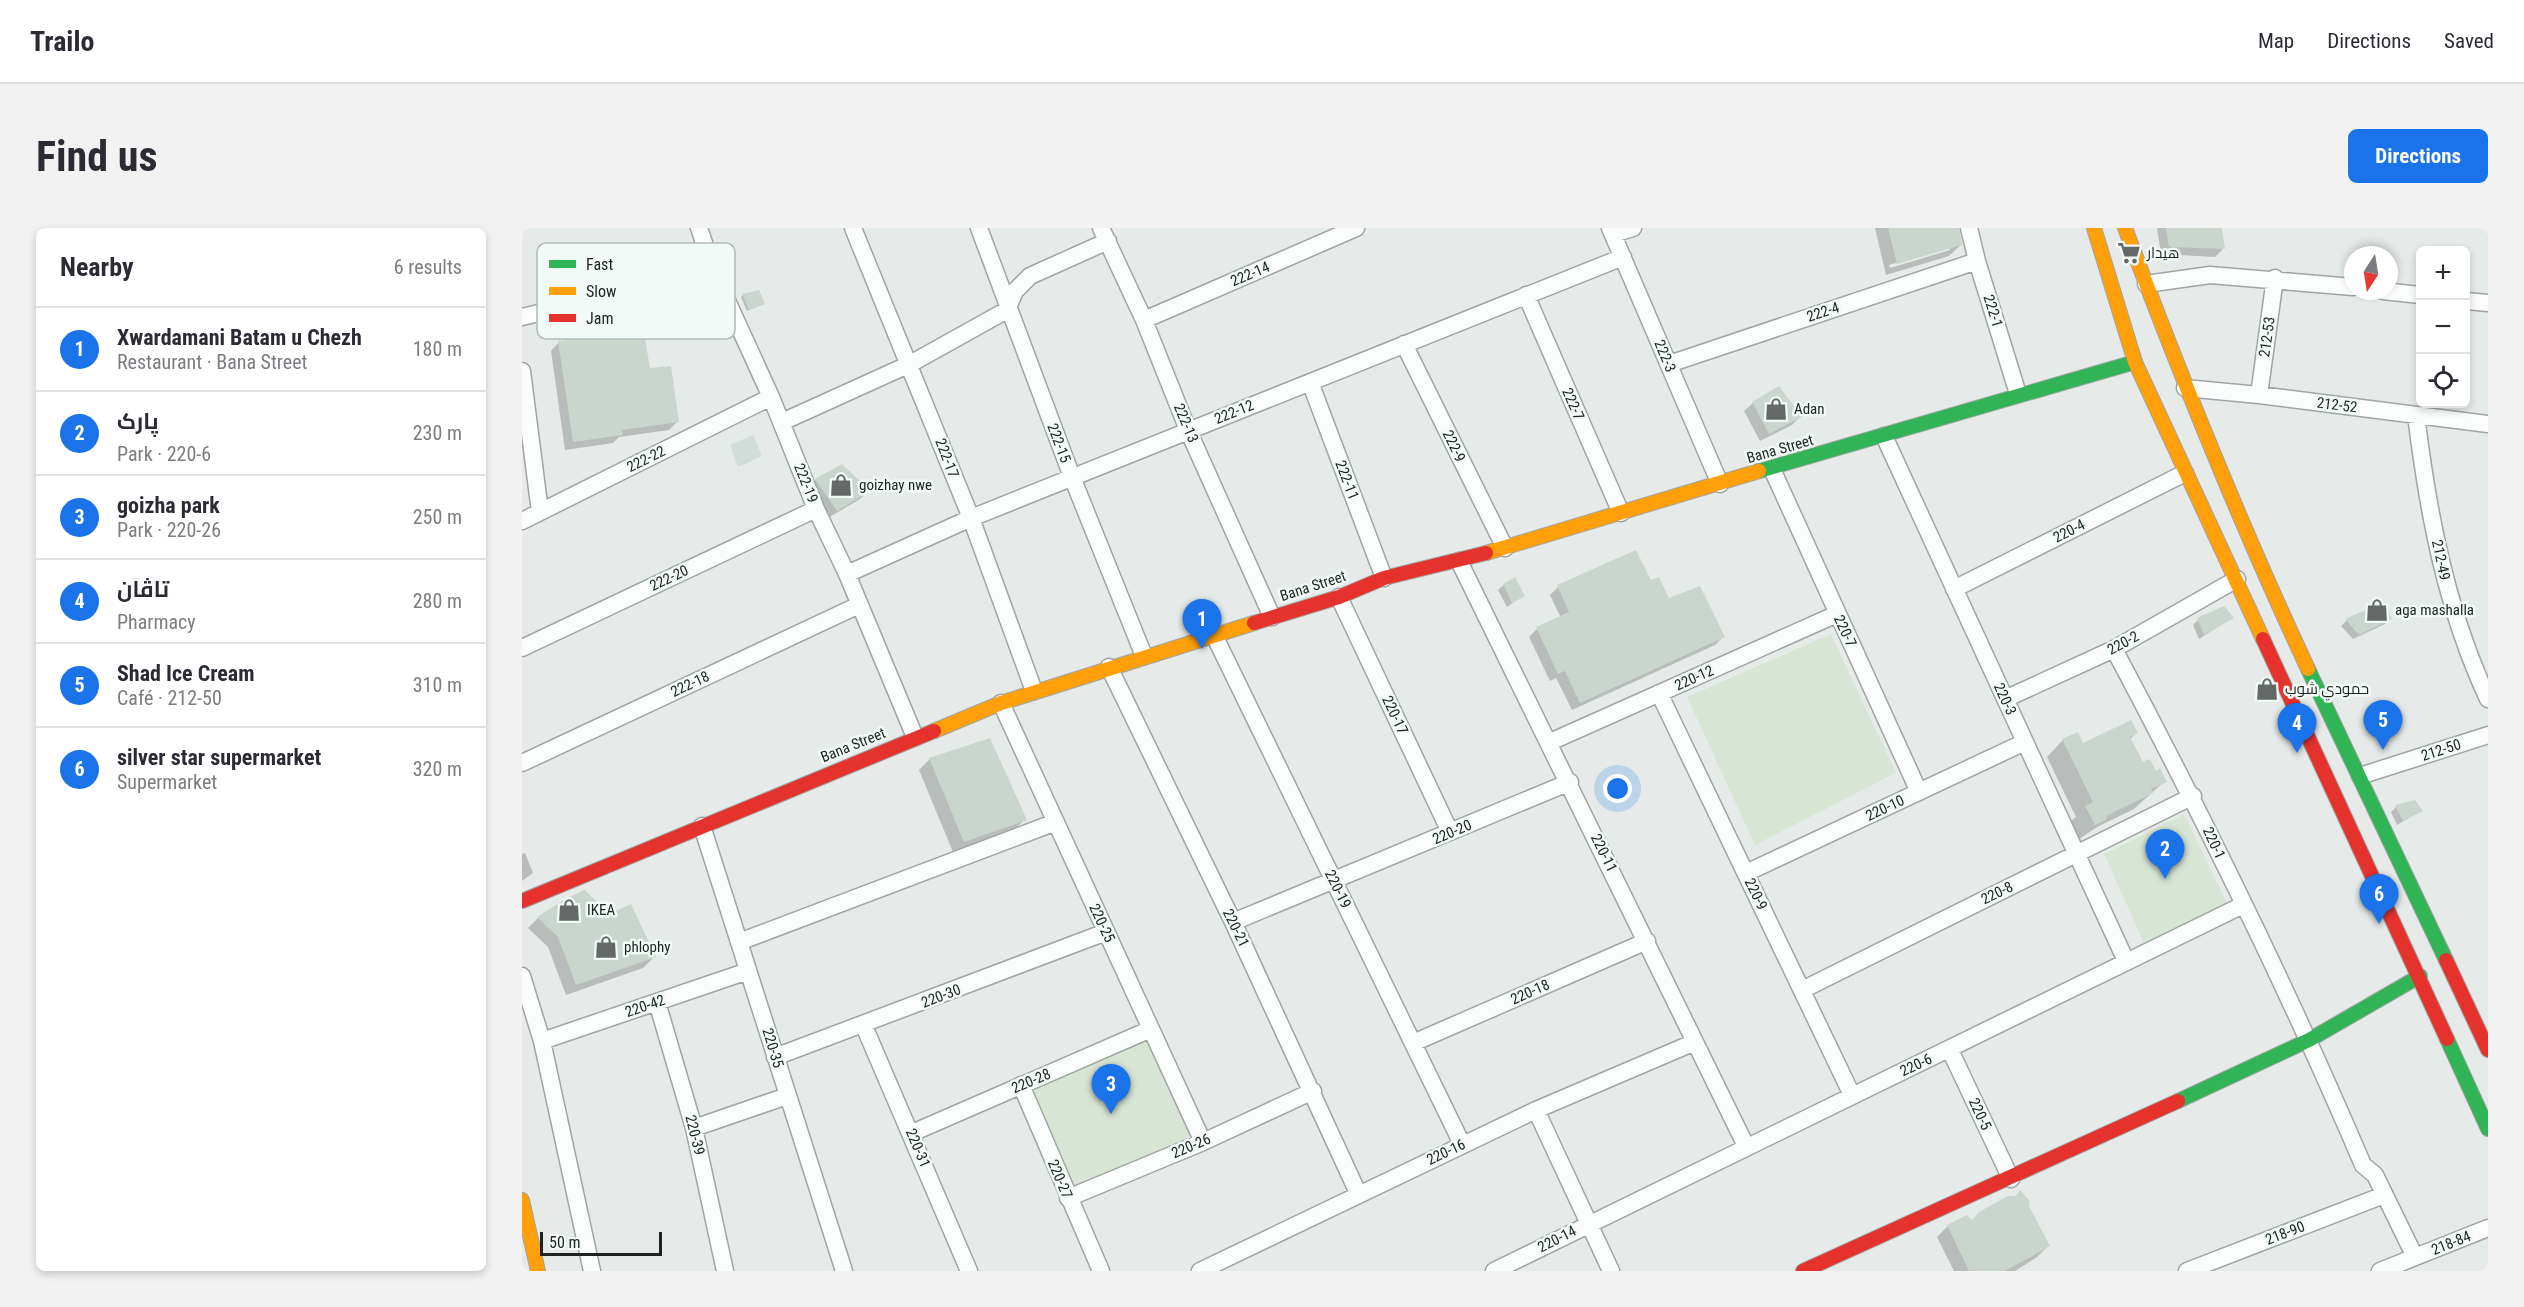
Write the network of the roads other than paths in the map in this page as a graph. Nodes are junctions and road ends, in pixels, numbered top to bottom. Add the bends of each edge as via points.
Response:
1 (699, 228) edge
2 (853, 228) edge
3 (979, 228) edge
4 (1356, 228) edge
5 (1633, 228) edge
6 (1969, 228) edge
7 (2094, 228) edge
8 (2125, 228) edge
9 (1612, 231) edge
10 (1104, 234) edge
11 (704, 243) edge
12 (2116, 247) junction
13 (1623, 256) junction
14 (1977, 261) junction
15 (2275, 278) junction
16 (2146, 284) junction
17 (2344, 286) edge
18 (2398, 293) edge
19 (2416, 294) edge
20 (1526, 295) junction
21 (2470, 301) edge
22 (2488, 303) edge
23 (1007, 310) junction
24 (537, 313) edge
25 (522, 317) edge
26 (735, 318) edge
27 (1144, 320) junction
28 (1404, 344) junction
29 (2135, 362) junction
30 (910, 364) junction
31 (1669, 364) junction
32 (522, 371) edge
33 (1310, 382) junction
34 (2185, 388) junction
35 (2018, 394) junction
36 (2259, 395) junction
37 (771, 397) junction
38 (2416, 415) junction
39 (782, 422) junction
40 (2488, 424) edge
41 (1188, 430) junction
42 (1884, 436) junction
43 (1772, 469) junction
44 (2184, 473) junction
45 (1072, 477) junction
46 (1720, 484) junction
47 (816, 509) junction
48 (540, 512) junction
49 (1621, 513) junction
50 (970, 518) junction
51 (522, 521) edge
52 (1505, 548) junction
53 (2252, 549) junction
54 (1460, 561) junction
55 (2228, 561) junction
56 (847, 574) junction
57 (1384, 578) junction
58 (2237, 579) junction
59 (1954, 589) junction
60 (1340, 597) junction
61 (859, 605) junction
62 (1837, 614) junction
63 (1272, 617) junction
64 (1214, 635) junction
65 (522, 648) edge
66 (2114, 649) junction
67 (1144, 656) junction
68 (1109, 666) junction
69 (1034, 691) junction
70 (1659, 693) junction
71 (2005, 699) junction
72 (2488, 699) edge
73 (1001, 703) junction
74 (2488, 735) edge
75 (915, 738) junction
76 (1550, 742) junction
77 (2025, 742) junction
78 (522, 763) edge
79 (2360, 776) junction
80 (1570, 782) junction
81 (1919, 792) junction
82 (2193, 796) junction
83 (1056, 822) junction
84 (702, 825) junction
85 (1450, 832) junction
86 (2076, 854) junction
87 (1746, 873) junction
88 (1335, 882) junction
89 (522, 901) edge
90 (2243, 905) junction
91 (1233, 922) junction
92 (1106, 932) junction
93 (1647, 941) junction
94 (739, 942) junction
95 (2126, 961) junction
96 (748, 970) junction
97 (522, 976) edge
98 (2420, 976) junction
99 (1802, 990) junction
100 (657, 1002) junction
101 (864, 1026) junction
102 (1151, 1029) junction
103 (2309, 1040) junction
104 (542, 1041) junction
105 (1695, 1042) junction
106 (1413, 1043) junction
107 (1950, 1050) junction
108 (2488, 1050) edge
109 (776, 1058) junction
110 (1021, 1085) junction
111 (1313, 1091) junction
112 (1852, 1095) junction
113 (787, 1096) junction
114 (1536, 1110) junction
115 (694, 1128) junction
116 (2488, 1129) edge
117 (912, 1133) junction
118 (1203, 1142) junction
119 (1462, 1144) junction
120 (1746, 1146) junction
121 (2011, 1179) junction
122 (1358, 1193) junction
123 (2384, 1195) junction
124 (1068, 1198) junction
125 (522, 1200) edge
126 (1589, 1223) junction
127 (2488, 1228) edge
128 (2415, 1257) junction
129 (538, 1271) edge
130 (592, 1271) edge
131 (724, 1271) edge
132 (844, 1271) edge
133 (969, 1271) edge
134 (1101, 1271) edge
135 (1200, 1271) edge
136 (1494, 1271) edge
137 (1611, 1271) edge
138 (1803, 1271) edge
139 (2187, 1271) edge
140 (2380, 1271) edge

1 - 11 street, 222-19
2 - 30 street, 222-17
3 - 23 street, 222-15
4 - 27 street, 222-14
5 - 9 street
6 - 14 street, 222-1
7 - 12 main road
8 - 12 main road
9 - 13 street, 222-3
10 - 23 street via 1030,276 1015,291
10 - 27 street, 222-13
12 - 16 main road
12 - 29 main road
13 - 20 street, 222-12
13 - 31 street, 222-3
14 - 31 street, 222-4
14 - 35 street, 222-1
15 - 16 street via 2210,274
15 - 17 street
15 - 36 street, 212-53
16 - 34 main road
18 - 19 street
20 - 28 street, 222-12
20 - 49 street, 222-7
21 - 22 street
23 - 30 street
23 - 45 street, 222-15
24 - 25 street
26 - 37 street, 222-19
27 - 41 street, 222-13
28 - 33 street, 222-12
28 - 52 street, 222-9
29 - 35 main road, Bana Street
29 - 44 main road
30 - 39 street
30 - 50 street, 222-17
31 - 46 street, 222-3
32 - 48 street
33 - 41 street, 222-12
33 - 57 street, 222-11
34 - 36 street, 212-52
34 - 53 main road
35 - 42 main road, Bana Street
36 - 38 street, 212-52
37 - 39 street, 222-19
37 - 48 street, 222-22
38 - 40 street, 212-52
38 - 72 street, 212-49 via 2426,491 2447,592
39 - 47 street, 222-19
41 - 45 street, 222-12
41 - 63 street, 222-13
42 - 43 main road, Bana Street
42 - 59 street, 220-3
43 - 46 main road, Bana Street
43 - 62 street, 220-7
44 - 55 main road
44 - 59 street, 220-4
45 - 50 street, 222-12
45 - 67 street, 222-15
46 - 49 main road, Bana Street
47 - 56 street, 222-19
47 - 65 street, 222-20
48 - 51 street, 222-22
49 - 52 main road, Bana Street
50 - 56 street, 222-12
50 - 69 street, 222-17
52 - 54 main road, Bana Street
53 - 55 main road
53 - 79 main road
54 - 57 main road, Bana Street
54 - 76 street, 220-11
55 - 58 main road
56 - 61 street, 222-19
57 - 60 main road, Bana Street
58 - 66 street, 220-2
58 - 98 main road
59 - 71 street, 220-3
60 - 63 main road, Bana Street
60 - 85 street, 220-17
61 - 75 street, 222-19
61 - 78 street, 222-18
62 - 70 street, 220-12
62 - 81 street, 220-7
63 - 64 main road, Bana Street
64 - 67 main road, Bana Street
64 - 88 street, 220-19
66 - 71 street, 220-2
66 - 82 street, 220-1
67 - 68 main road, Bana Street
68 - 69 main road, Bana Street
68 - 91 street, 220-21
69 - 73 main road, Bana Street
70 - 76 street, 220-12
70 - 87 street, 220-9
71 - 77 street, 220-3
73 - 75 main road, Bana Street
73 - 83 street, 220-25
74 - 79 street, 212-50
75 - 84 main road, Bana Street
76 - 80 street, 220-11
77 - 81 street, 220-10
77 - 86 street, 220-3
79 - 108 main road
80 - 85 street, 220-20
80 - 93 street, 220-11
81 - 87 street, 220-10
82 - 86 street, 220-8
82 - 90 street, 220-1
83 - 92 street, 220-25
83 - 94 street
84 - 89 main road, Bana Street
84 - 94 street, 220-35
85 - 88 street, 220-20
86 - 95 street, 220-3
86 - 99 street, 220-8
87 - 99 street, 220-9
88 - 91 street, 220-20
88 - 106 street, 220-19
90 - 95 street, 220-6
90 - 103 street, 220-1
91 - 111 street, 220-21
92 - 101 street, 220-30
92 - 102 street, 220-25
93 - 105 street, 220-11
93 - 106 street, 220-18
94 - 96 street, 220-35
95 - 107 street, 220-6
96 - 100 street, 220-42
96 - 109 street, 220-35
97 - 104 street
98 - 103 main road
98 - 116 main road
99 - 112 street, 220-9
100 - 104 street, 220-42
100 - 115 street, 220-39
101 - 109 street, 220-30
101 - 117 street, 220-31
102 - 110 street, 220-28
102 - 118 street, 220-25
103 - 121 main road
103 - 123 street, 220-1 via 2363,1165 2375,1175
104 - 130 street
105 - 114 street, 220-16
105 - 120 street, 220-11
106 - 119 street, 220-19
107 - 112 street, 220-6
107 - 121 street, 220-5
109 - 113 street, 220-35
110 - 117 street, 220-28
110 - 124 street, 220-27
111 - 118 street, 220-26
111 - 122 street, 220-21
112 - 120 street, 220-6
113 - 115 street
113 - 132 street, 220-35
114 - 119 street, 220-16
114 - 126 street
115 - 131 street, 220-39
117 - 133 street, 220-31
118 - 124 street, 220-26
119 - 122 street, 220-16
120 - 126 street, 220-6
121 - 138 main road
122 - 135 street, 220-16
123 - 128 street, 220-1
123 - 139 street, 218-90
124 - 134 street, 220-27
125 - 129 main road
126 - 136 street, 220-14
126 - 137 street
127 - 128 street, 218-84
128 - 140 street, 218-84

